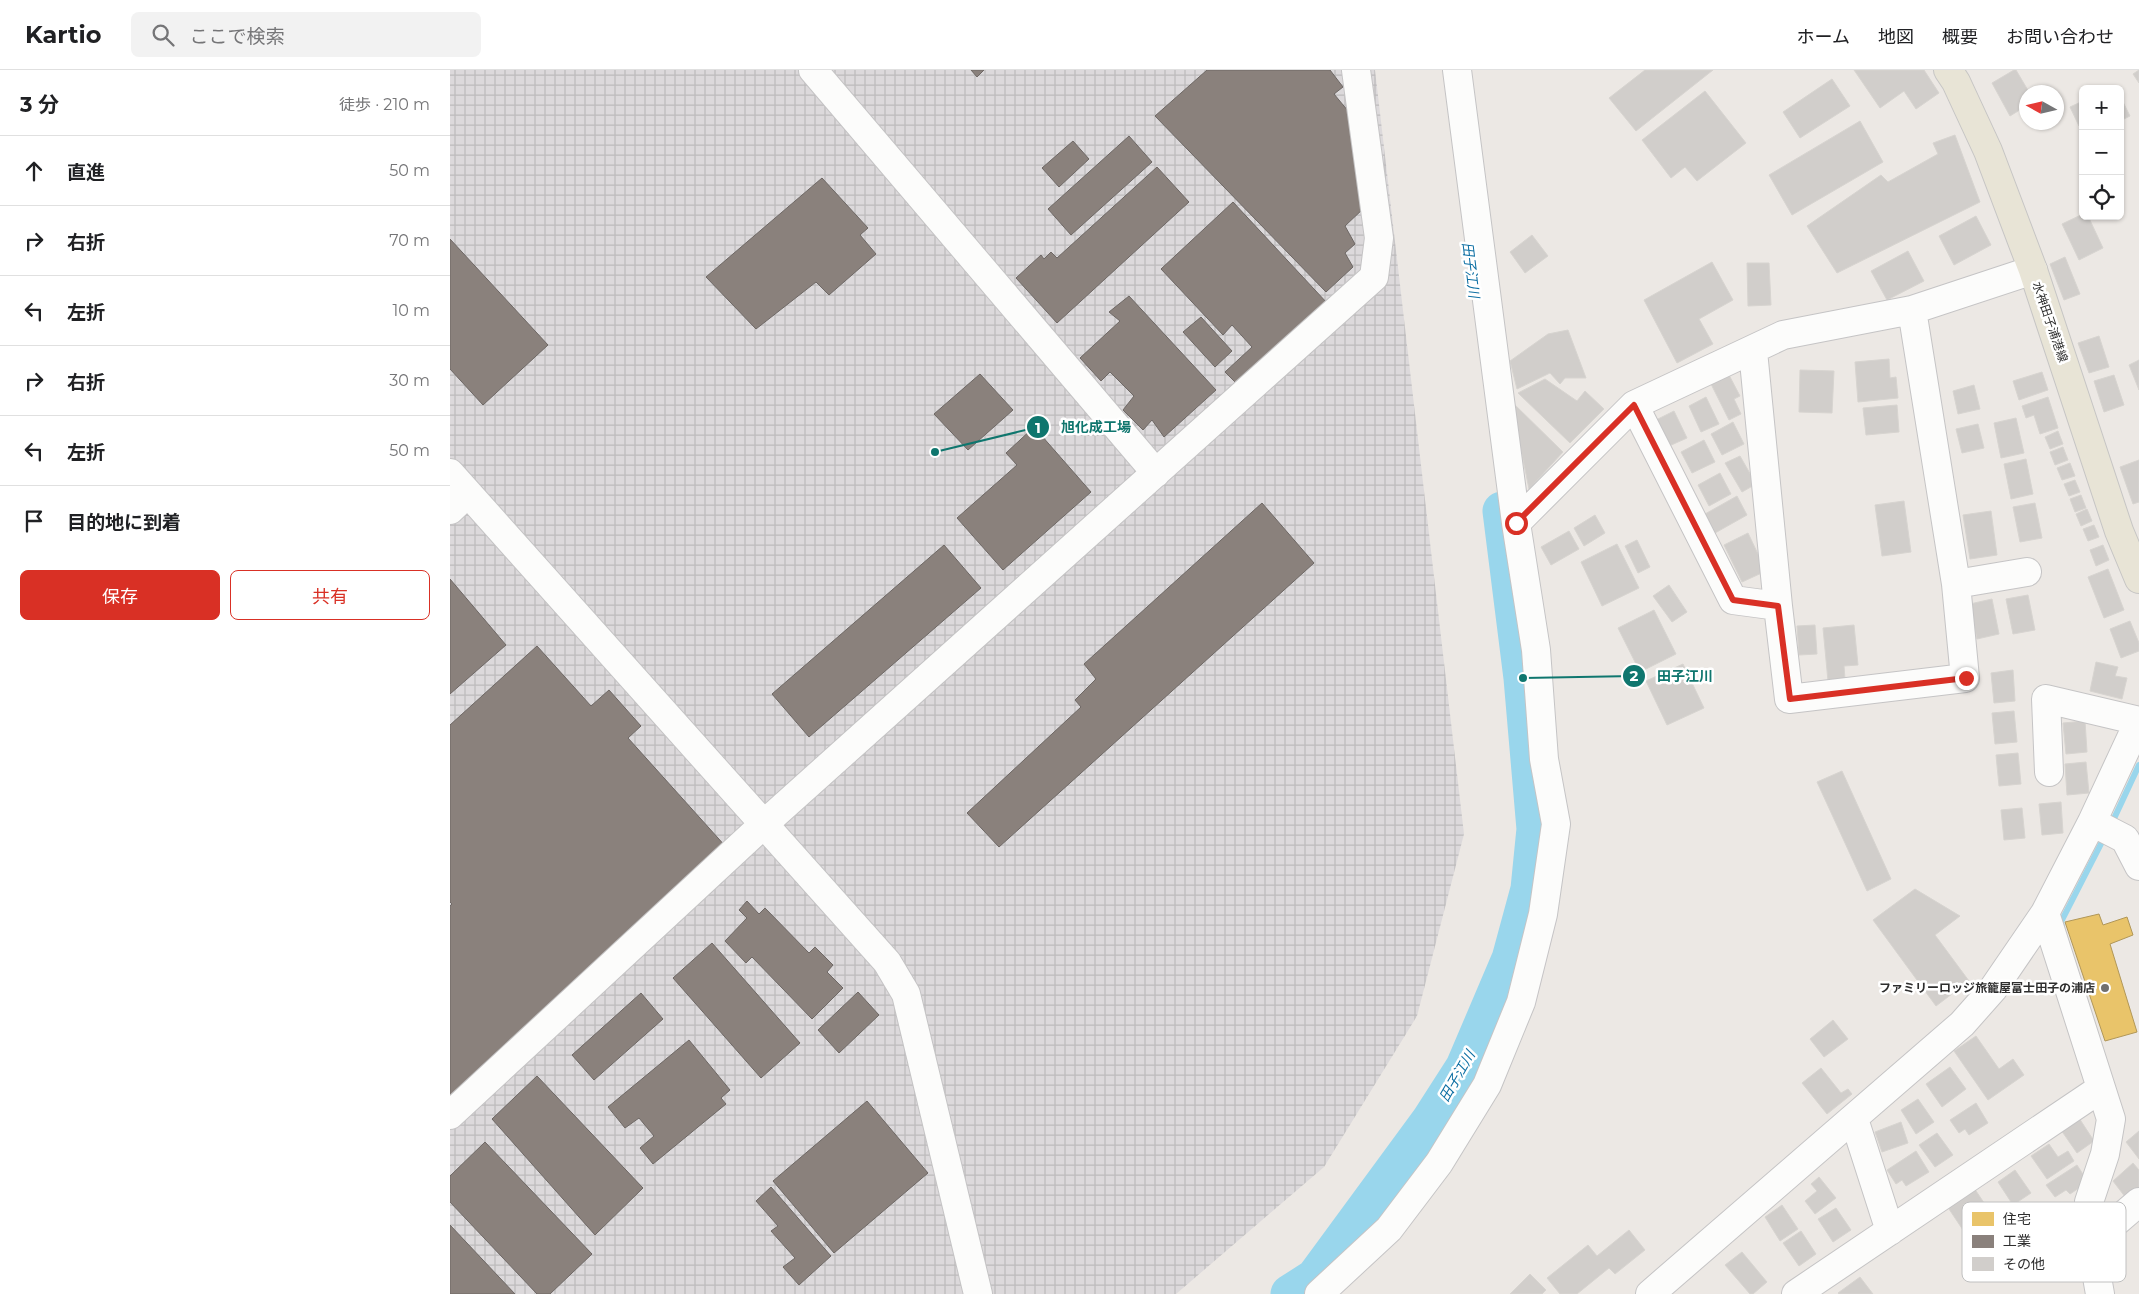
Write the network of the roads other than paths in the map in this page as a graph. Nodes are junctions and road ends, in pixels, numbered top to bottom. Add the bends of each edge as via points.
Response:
1 (814, 70) edge
2 (1356, 70) edge
3 (1457, 70) edge
4 (1948, 70) edge
5 (2033, 270) junction
6 (1912, 310) junction
7 (1753, 351) junction
8 (1634, 405) junction
9 (450, 473) edge
10 (1156, 473) junction
11 (459, 502) edge
12 (1516, 523) junction
13 (2027, 572) dead end
14 (2139, 579) edge
15 (1956, 584) junction
16 (1778, 606) junction
17 (2139, 721) edge
18 (2049, 772) dead end
19 (764, 824) junction
20 (2102, 827) junction
21 (2139, 866) edge
22 (2045, 913) junction
23 (2100, 1089) junction
24 (450, 1116) edge
25 (1854, 1119) junction
26 (2089, 1202) edge
27 (2139, 1202) edge
28 (2126, 1213) edge
29 (1890, 1231) junction
30 (978, 1294) edge
31 (1318, 1294) edge
32 (1650, 1294) edge
33 (1796, 1294) edge

1 - 10 street
2 - 10 street via 1380,238 1374,277
3 - 12 street
4 - 5 main road, 水神田子浦港線 via 1988,151
5 - 6 street
5 - 14 main road, 水神田子浦港線 via 2119,531
6 - 7 street via 1783,335
6 - 15 street
7 - 8 street
7 - 16 street
8 - 12 street
8 - 16 street via 1733,600
9 - 11 street
10 - 19 street
11 - 19 street
12 - 31 street via 1536,650 1544,759 1556,824 1543,914 1521,1002 1487,1085 1439,1163 1389,1229
13 - 15 street
15 - 16 street via 1966,678 1790,699
17 - 18 street via 2046,699
17 - 20 street
19 - 24 street
19 - 30 street via 888,962 906,994
20 - 21 street via 2125,838
20 - 22 street
22 - 23 street
22 - 25 street via 1993,989 1962,1024
23 - 26 street via 2111,1119 2105,1154
23 - 29 street
25 - 29 street
25 - 32 street
27 - 28 street
29 - 33 street

